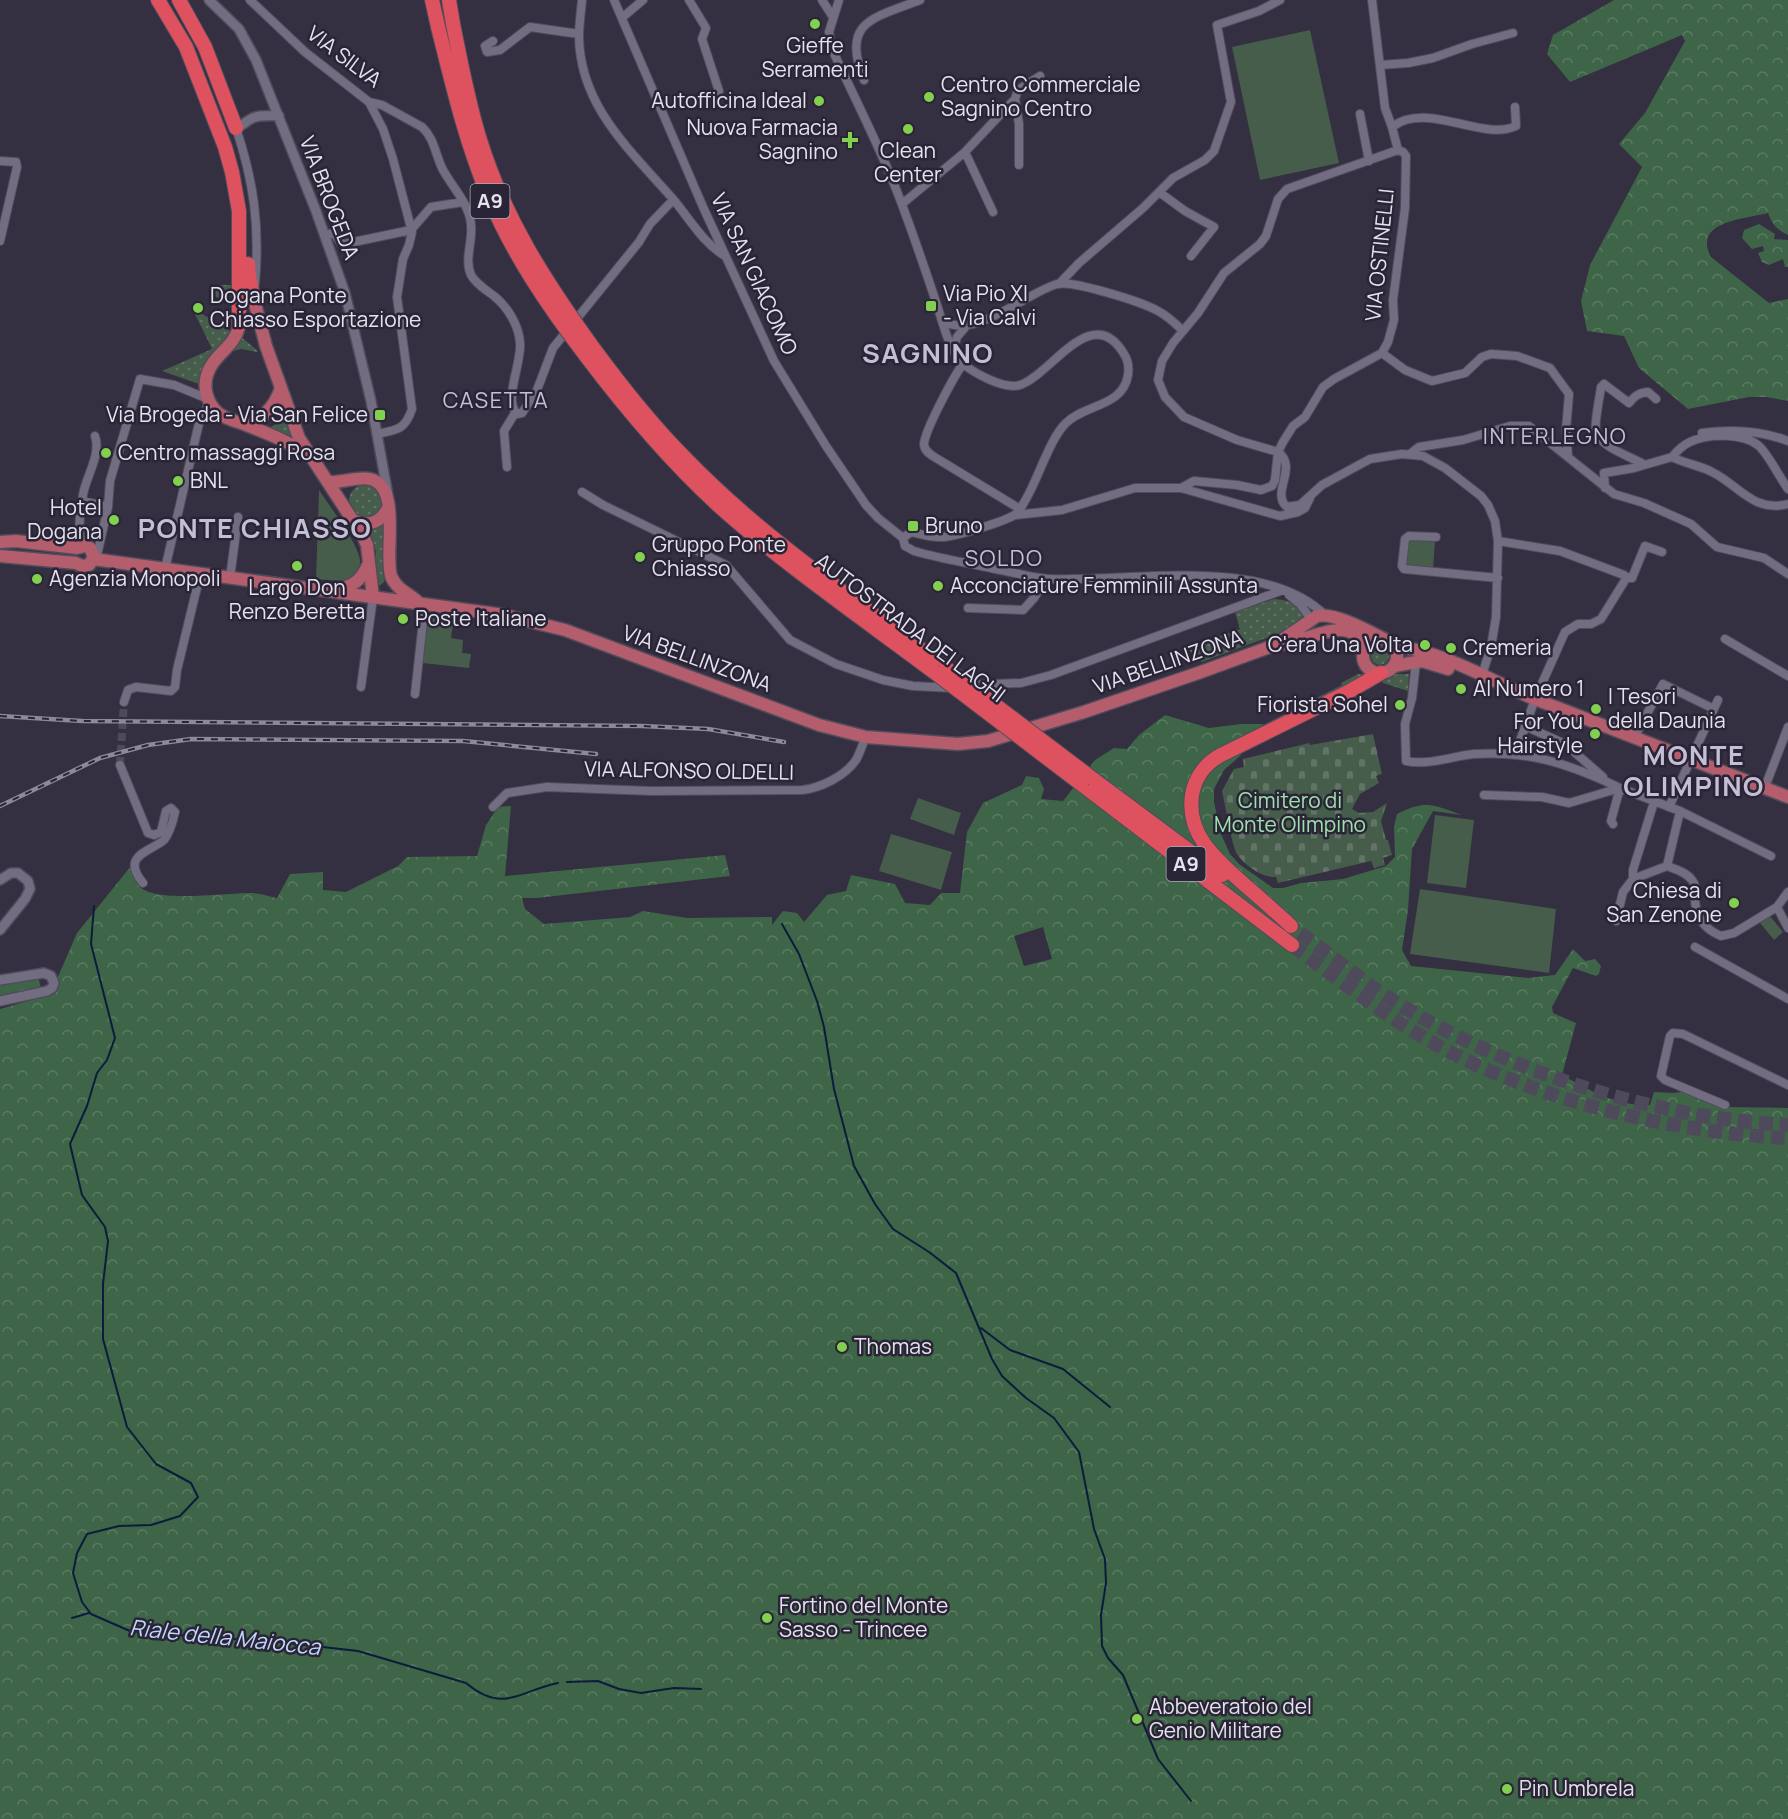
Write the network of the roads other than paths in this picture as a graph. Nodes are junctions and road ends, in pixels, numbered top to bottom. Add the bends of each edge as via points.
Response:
1 (158, 0) edge
2 (169, 0) edge
3 (179, 0) edge
4 (209, 0) edge
5 (250, 0) edge
6 (432, 0) edge
7 (449, 0) edge
8 (582, 0) edge
9 (614, 0) edge
10 (634, 0) edge
11 (643, 0) edge
12 (689, 0) edge
13 (822, 0) edge
14 (839, 0) edge
15 (920, 0) edge
16 (1280, 0) edge
17 (1373, 0) edge
18 (622, 17) junction
19 (833, 17) junction
20 (1513, 33) dead end
21 (579, 34) junction
22 (493, 41) dead end
23 (1380, 65) junction
24 (1040, 75) dead end
25 (864, 80) dead end
26 (1015, 99) junction
27 (717, 100) dead end
28 (369, 102) junction
29 (1515, 107) dead end
30 (1360, 114) dead end
31 (279, 116) junction
32 (1392, 127) junction
33 (236, 128) junction
34 (1398, 150) junction
35 (965, 152) junction
36 (0, 161) edge
37 (1369, 161) junction
38 (1019, 165) dead end
39 (1159, 192) junction
40 (673, 200) junction
41 (463, 202) junction
42 (902, 204) junction
43 (993, 212) dead end
44 (411, 231) junction
45 (324, 235) junction
46 (0, 241) edge
47 (1191, 255) dead end
48 (725, 256) junction
49 (1059, 284) junction
50 (254, 300) junction
51 (943, 321) junction
52 (968, 324) junction
53 (239, 325) joint
54 (1183, 331) junction
55 (954, 348) junction
56 (590, 352) junction
57 (1382, 353) junction
58 (963, 364) junction
59 (281, 388) junction
60 (1656, 399) dead end
61 (209, 401) junction
62 (515, 413) junction
63 (237, 422) junction
64 (377, 434) junction
65 (95, 436) dead end
66 (1788, 441) edge
67 (1278, 452) junction
68 (1410, 454) junction
69 (1675, 454) junction
70 (1568, 456) junction
71 (310, 457) junction
72 (383, 463) junction
73 (1643, 464) junction
74 (507, 467) dead end
75 (365, 479) junction
76 (329, 483) junction
77 (1181, 488) junction
78 (1605, 488) junction
79 (1788, 489) edge
80 (582, 492) dead end
81 (1311, 494) junction
82 (83, 501) junction
83 (388, 502) junction
84 (1788, 504) edge
85 (345, 506) junction
86 (108, 507) junction
87 (1017, 512) junction
88 (238, 517) dead end
89 (355, 521) junction
90 (1436, 537) dead end
91 (903, 538) junction
92 (1498, 541) junction
93 (0, 542) edge
94 (79, 547) junction
95 (1662, 552) dead end
96 (0, 556) edge
97 (95, 559) junction
98 (76, 563) junction
99 (368, 565) junction
100 (165, 569) junction
101 (1788, 574) edge
102 (200, 575) junction
103 (391, 575) junction
104 (1624, 575) dead end
105 (230, 578) junction
106 (1498, 578) junction
107 (1046, 579) junction
108 (1283, 590) junction
109 (329, 591) junction
110 (373, 597) junction
111 (422, 603) junction
112 (968, 608) dead end
113 (1324, 615) junction
114 (1312, 621) junction
115 (1320, 633) junction
116 (1725, 639) dead end
117 (1390, 643) junction
118 (1275, 645) junction
119 (1365, 648) junction
120 (1416, 662) junction
121 (1394, 666) junction
122 (1381, 673) junction
123 (1788, 676) edge
124 (1481, 677) junction
125 (361, 687) dead end
126 (415, 694) dead end
127 (1535, 699) junction
128 (1718, 700) dead end
129 (124, 702) dead end
130 (1714, 709) junction
131 (1525, 726) junction
132 (1788, 727) edge
133 (1635, 736) junction
134 (866, 737) junction
135 (1515, 754) junction
136 (1690, 759) junction
137 (120, 765) tunnel mouth
138 (1087, 781) junction
139 (1610, 783) junction
140 (1765, 787) junction
141 (1620, 788) junction
142 (1484, 795) dead end
143 (1788, 797) edge
144 (1654, 802) junction
145 (493, 807) dead end
146 (1669, 807) junction
147 (1680, 811) junction
148 (1613, 824) dead end
149 (1771, 856) dead end
150 (1667, 866) junction
151 (1633, 879) junction
152 (0, 880) edge
153 (143, 883) dead end
154 (1788, 893) edge
155 (1777, 907) junction
156 (1616, 921) dead end
157 (1788, 928) edge
158 (0, 930) edge
159 (1292, 945) tunnel mouth
160 (1695, 947) dead end
161 (0, 980) edge
162 (1788, 999) edge
163 (0, 1001) edge
164 (1788, 1085) edge
165 (1725, 1105) dead end

1 - 53 highway via 186,47 229,159 239,212
2 - 50 highway via 197,48 236,152 248,212 249,277
3 - 33 highway via 205,47
4 - 31 street, VIA BROGEDA via 243,35
5 - 28 street, VIA SILVA via 305,52
6 - 56 highway, AUTOSTRADA DEI LAGHI / A9, bridge via 468,141 494,208 531,279
7 - 56 highway, AUTOSTRADA DEI LAGHI / A9, bridge via 475,125 498,189 540,271
8 - 21 street
9 - 18 street, VIA SAN GIACOMO
10 - 18 street
11 - 18 street
12 - 27 street via 706,28 702,39 719,91
13 - 19 street
14 - 19 street
15 - 25 street via 871,20 859,32 855,44
16 - 39 street via 1217,25 1231,97 1219,142 1210,156 1173,178
17 - 23 street, VIA OSTINELLI
18 - 48 street, VIA SAN GIACOMO
19 - 42 street via 829,32 832,49
20 - 23 street via 1433,58
21 - 22 street via 531,27 500,50 487,52 485,46
21 - 40 street via 586,82 595,102 620,140
23 - 32 street, VIA OSTINELLI via 1385,108
24 - 26 street via 1018,90
26 - 35 street
26 - 38 street
28 - 41 street, VIA SILVA via 382,105 427,132
28 - 44 street via 393,159
29 - 32 street via 1516,126 1502,130 1417,117
30 - 37 street
31 - 33 street via 249,119
31 - 45 street, VIA BROGEDA
32 - 34 street, VIA OSTINELLI
33 - 50 street via 254,194
34 - 37 street
34 - 57 street, VIA OSTINELLI via 1406,156 1404,208 1394,320
35 - 42 street
35 - 43 street
36 - 46 street via 16,162 17,167
37 - 54 street via 1287,189 1278,199 1266,236 1224,273
39 - 47 street via 1214,227
39 - 49 street
40 - 48 street via 708,243
40 - 62 street via 553,348 537,390 522,413
41 - 44 street via 430,207
41 - 62 street, VIA SILVA via 471,224 469,271 477,283 501,302 520,343 513,386
42 - 51 street
44 - 45 street via 344,244 334,233
44 - 64 street via 397,297 412,409 400,429
45 - 64 street, VIA BROGEDA via 345,293
48 - 91 street, VIA SAN GIACOMO via 774,362 826,446 866,505
49 - 52 street via 994,316
49 - 54 street via 1138,302
50 - 59 main road
51 - 52 street
51 - 55 street
52 - 55 street
53 - 61 main road via 235,339 208,370 205,385
54 - 67 street via 1158,372 1161,390 1171,404 1184,417 1237,440
55 - 58 street
56 - 138 highway, AUTOSTRADA DEI LAGHI / A9, bridge via 620,400 719,506
57 - 67 street, VIA OSTINELLI via 1323,387
57 - 70 street via 1405,370 1432,381 1466,373 1482,357 1491,354 1517,356 1550,368 1569,394
58 - 87 street via 939,407 925,442 926,450
58 - 87 street via 993,381 1014,386 1026,382 1084,337 1109,338 1126,358 1128,373 1122,391 1066,423
59 - 63 main road via 267,413 256,420
59 - 71 main road
60 - 73 street via 1642,392 1629,404 1604,384 1601,387 1596,430 1600,438
61 - 63 main road via 221,415
61 - 86 street via 174,385 140,379 110,481
61 - 100 street via 200,419
62 - 74 street via 504,431
63 - 71 main road via 289,443
64 - 72 street, VIA BROGEDA
65 - 82 street via 98,444
66 - 69 street via 1753,431 1713,432 1687,439 1679,444
67 - 77 street via 1275,480 1268,489 1204,481
67 - 81 street via 1286,466 1281,496 1284,505 1300,505
68 - 70 street via 1419,447 1524,425
68 - 81 street via 1370,459
68 - 92 street via 1445,468 1480,496 1495,520
69 - 73 street
69 - 79 street via 1700,438 1737,437 1754,442
69 - 84 street via 1686,464 1715,473 1739,492 1768,507
70 - 78 street
71 - 76 main road
72 - 75 street via 380,472
72 - 83 street, VIA BROGEDA
73 - 78 street via 1604,473
75 - 76 main road
75 - 83 main road via 383,486
75 - 85 main road via 350,489
76 - 85 main road
77 - 81 street via 1280,516 1305,508
77 - 87 street via 1135,488 1062,510
78 - 101 street via 1691,524 1717,547 1764,558
80 - 108 street via 726,565 790,640 836,664 912,686 945,689 1030,681
82 - 86 street
82 - 94 street
83 - 89 main road via 383,517 375,522
83 - 103 main road
85 - 89 main road
86 - 97 street
87 - 91 street via 946,537 911,532
88 - 105 street
89 - 99 main road via 367,545
90 - 106 street via 1405,539 1404,569
91 - 107 street, VIA SAN GIACOMO via 905,546 915,552
92 - 104 street via 1560,551
92 - 106 street
93 - 94 main road
94 - 97 main road via 90,548
94 - 98 main road via 73,557
95 - 127 street via 1645,546 1632,578 1627,577 1601,619 1578,624 1565,632
96 - 98 main road, VIA BELLINZONA
97 - 98 main road, VIA BELLINZONA via 86,566
97 - 100 main road, VIA BELLINZONA
99 - 109 main road via 354,585
99 - 110 main road
100 - 102 main road, VIA BELLINZONA
102 - 105 main road, VIA BELLINZONA
102 - 129 street via 176,687 171,691 136,687 128,690
103 - 110 main road via 381,593
103 - 111 main road via 401,590
105 - 109 main road, VIA BELLINZONA
106 - 124 street via 1491,647
107 - 108 street, VIA SAN GIACOMO via 1239,579
107 - 112 street via 1023,610
108 - 113 street, VIA SAN GIACOMO via 1302,597
108 - 114 street
109 - 110 main road, VIA BELLINZONA
110 - 111 main road, VIA BELLINZONA
110 - 125 street
111 - 126 street
111 - 134 main road, VIA BELLINZONA via 504,615 565,630 819,725
113 - 114 main road, VIA BELLINZONA
113 - 117 main road
114 - 115 main road
114 - 118 main road, VIA BELLINZONA
115 - 118 main road, VIA BELLINZONA
115 - 119 main road, VIA BELLINZONA via 1346,631 1359,638
116 - 123 street
117 - 119 main road via 1373,640
117 - 121 main road via 1397,656
117 - 124 main road via 1435,655
118 - 134 main road, VIA BELLINZONA via 988,741 958,744
119 - 122 main road via 1366,666
120 - 121 main road
120 - 124 main road
120 - 135 street via 1405,724 1405,756 1409,762 1475,754
121 - 122 main road
122 - 138 highway, AUTOSTRADA DEI LAGHI / A9 via 1221,755 1205,767 1192,793 1191,812 1202,842 1216,860 1296,929
124 - 127 main road
127 - 131 street
127 - 133 main road
128 - 130 street
130 - 133 street via 1663,684
130 - 136 street
131 - 135 street
131 - 139 street via 1564,744
132 - 140 street
133 - 136 main road
134 - 145 street, VIA ALFONSO OLDELLI via 855,761 815,789 651,791 547,787 507,794
135 - 139 street via 1569,766
136 - 140 main road
136 - 146 street
137 - 153 street via 147,832 159,834 166,811 171,808 175,812 165,838 137,860 136,870
138 - 159 highway, AUTOSTRADA DEI LAGHI / A9
139 - 141 street
140 - 143 main road
141 - 142 street via 1569,803 1542,797
141 - 144 street
141 - 148 street
144 - 146 street
144 - 151 street
146 - 147 street
147 - 149 street
147 - 150 street
150 - 151 street
150 - 155 street via 1691,878 1701,921 1721,936 1734,933
151 - 156 street via 1623,892
152 - 158 street via 18,873 28,880 30,889
154 - 155 street
155 - 157 street
160 - 162 street
161 - 163 street via 44,973 54,983 47,991
164 - 165 street via 1683,1034 1673,1033 1661,1076

